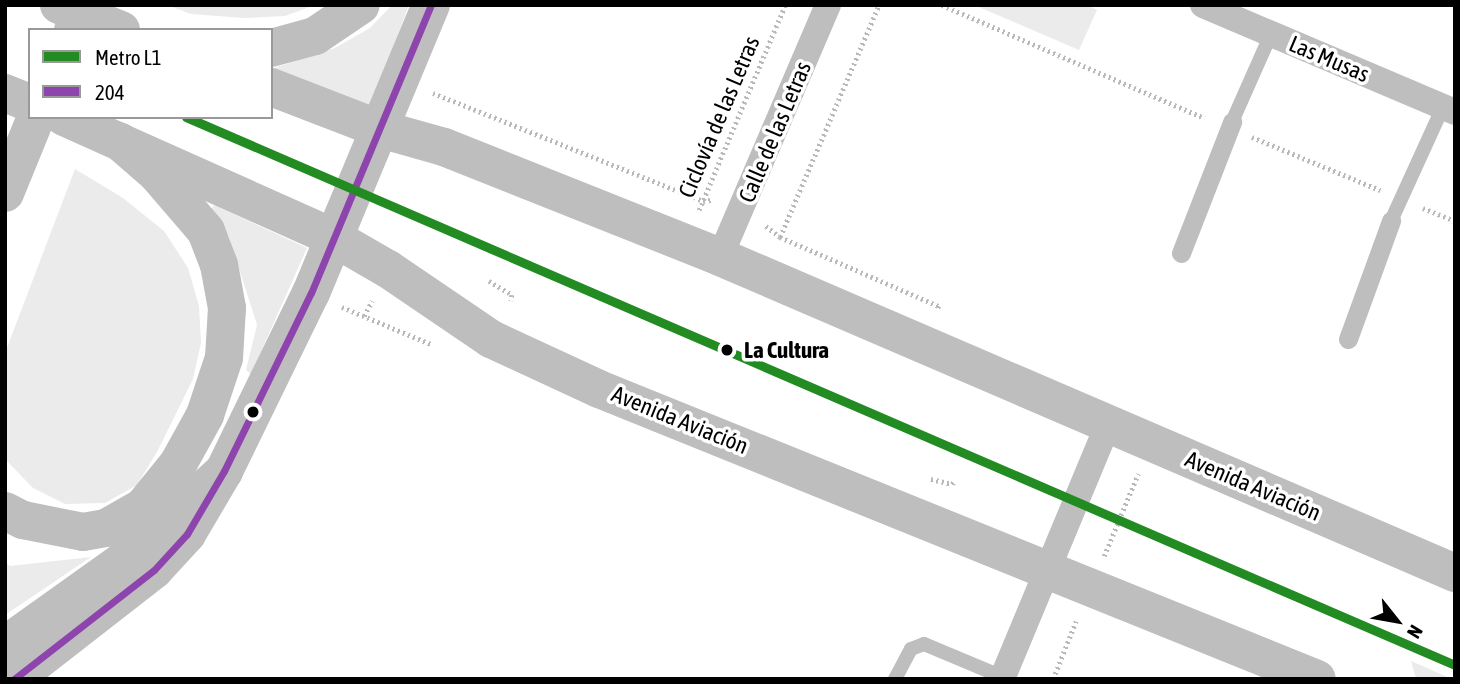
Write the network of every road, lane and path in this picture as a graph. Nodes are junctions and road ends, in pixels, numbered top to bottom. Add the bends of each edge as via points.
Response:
1 (59, 5) edge
2 (83, 5) edge
3 (361, 5) edge
4 (431, 5) edge
5 (785, 5) edge
6 (828, 5) edge
7 (880, 5) edge
8 (942, 5) edge
9 (1216, 8) edge
10 (74, 28) edge
11 (116, 28) edge
12 (1271, 34) junction
13 (273, 47) edge
14 (273, 88) edge
15 (5, 93) edge
16 (28, 102) edge
17 (1449, 110) edge
18 (387, 112) junction
19 (35, 119) edge
20 (68, 119) edge
21 (1231, 125) junction
22 (113, 139) junction
23 (5, 193) edge
24 (1401, 198) junction
25 (703, 201) junction
26 (743, 211) junction
27 (1391, 221) joint
28 (1455, 221) edge
29 (780, 237) junction
30 (334, 239) junction
31 (685, 243) junction
32 (1181, 253) dead end
33 (720, 257) junction
34 (489, 281) dead end
35 (511, 301) dead end
36 (939, 306) dead end
37 (1348, 339) dead end
38 (1108, 424) junction
39 (1141, 467) dead end
40 (224, 471) junction
41 (931, 478) dead end
42 (955, 480) dead end
43 (5, 511) edge
44 (1048, 569) junction
45 (1098, 571) junction
46 (1455, 573) edge
47 (5, 645) edge
48 (1295, 675) edge
49 (1003, 678) edge
50 (14, 679) edge
51 (895, 679) edge
52 (1053, 679) edge

1 - 11 main road
2 - 10 main road
3 - 13 main road via 323,32
4 - 18 main road
5 - 25 path, Ciclovía de las Letras
6 - 26 street, Calle de las Letras
7 - 29 path
8 - 21 path
9 - 12 street, Las Musas
12 - 17 street, Las Musas
12 - 21 lane
14 - 18 main road, Avenida Aviación
15 - 16 main road
17 - 24 lane
18 - 25 path via 427,90
18 - 30 main road
18 - 31 main road, Avenida Aviación via 444,147
19 - 23 main road
20 - 22 main road, Avenida Aviación
21 - 24 path
21 - 32 street
22 - 30 main road, Avenida Aviación
22 - 43 main road via 157,174 206,231 219,265 226,308 224,358 205,415 178,464 143,507 106,528 83,532 23,520
24 - 27 lane
24 - 28 path
25 - 26 path via 718,200
25 - 31 path, Ciclovía de las Letras
26 - 29 path
26 - 33 street, Calle de las Letras
27 - 37 street
29 - 36 path
30 - 40 main road
30 - 44 main road, Avenida Aviación via 388,268 491,339 599,389
31 - 33 main road, Avenida Aviación
33 - 38 main road, Avenida Aviación
34 - 35 path via 512,295
38 - 44 street
38 - 46 main road, Avenida Aviación
39 - 45 path
40 - 47 main road via 134,553
40 - 50 main road via 187,534 154,570
41 - 42 path via 952,484
44 - 45 main road, Avenida Aviación
44 - 49 street
45 - 48 main road, Avenida Aviación
45 - 52 path
49 - 51 lane via 924,644 911,649

